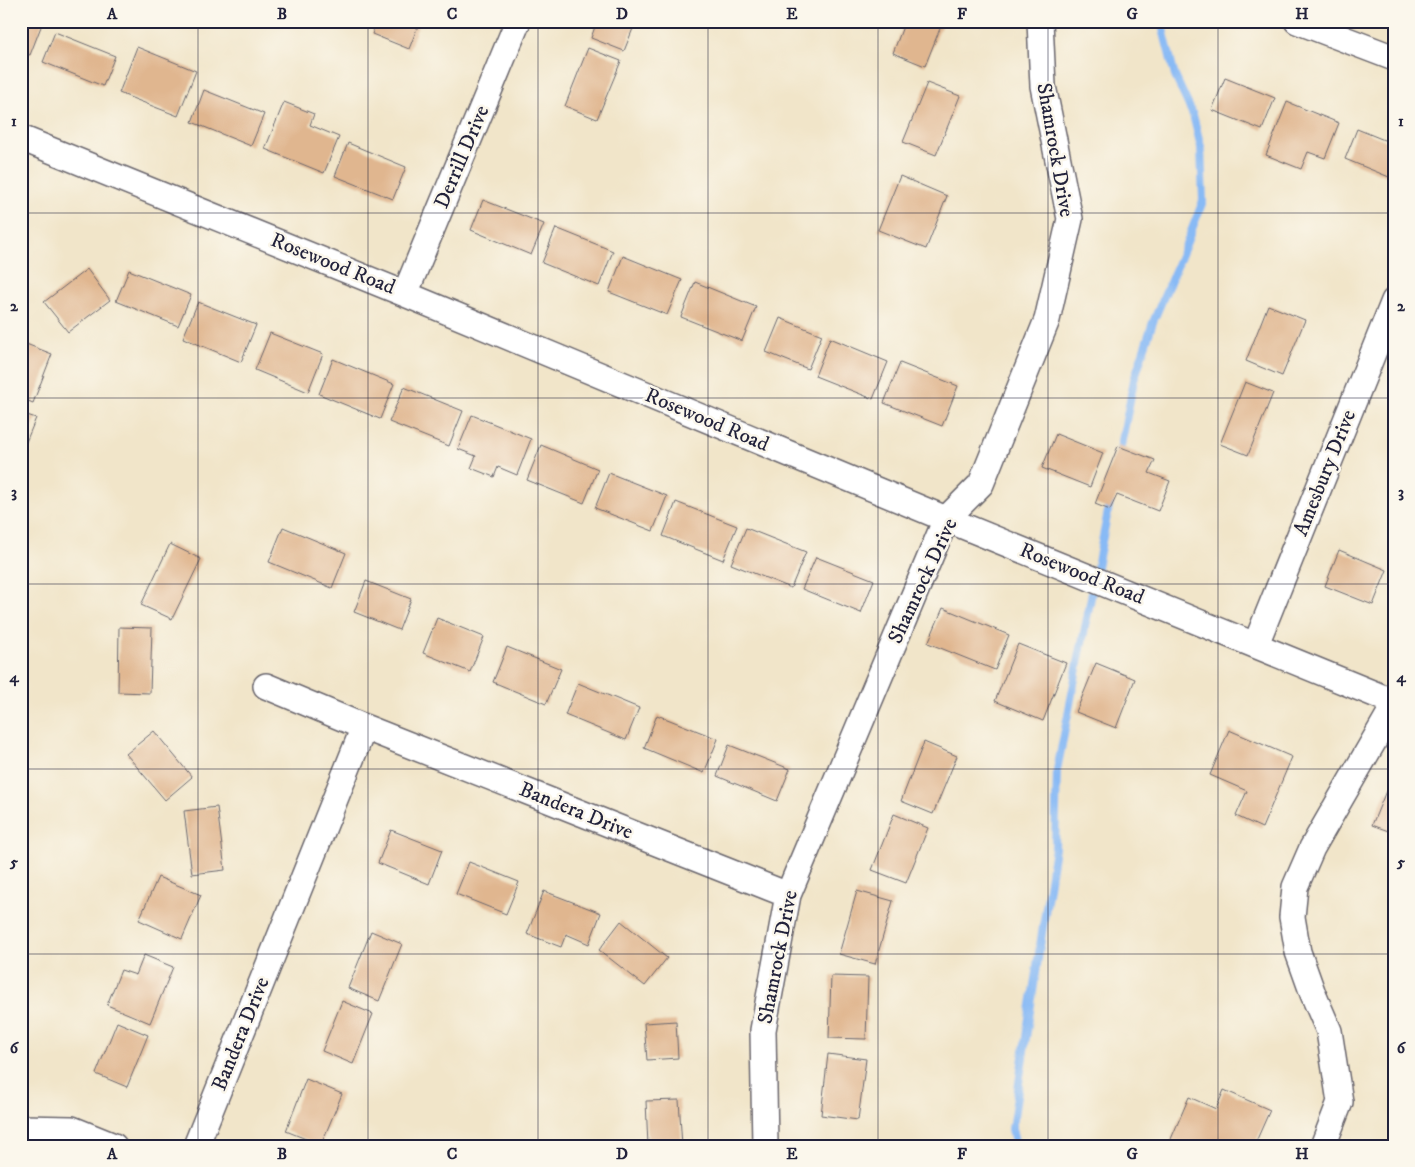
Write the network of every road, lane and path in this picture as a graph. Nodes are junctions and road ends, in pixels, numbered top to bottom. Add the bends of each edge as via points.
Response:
1 (518, 21) edge
2 (1040, 21) edge
3 (1297, 21) edge
4 (1394, 58) edge
5 (21, 138) edge
6 (405, 294) junction
7 (1394, 301) edge
8 (946, 519) junction
9 (1256, 644) junction
10 (266, 686) dead end
11 (1394, 704) edge
12 (364, 728) junction
13 (788, 895) junction
14 (21, 1128) edge
15 (114, 1146) edge
16 (196, 1146) edge
17 (765, 1146) edge
18 (1323, 1146) edge

1 - 6 street, Derrill Drive
2 - 8 street, Shamrock Drive via 1042,86 1070,220 1047,320 981,484
3 - 4 street
5 - 6 street, Rosewood Road
6 - 8 street, Rosewood Road
7 - 9 street, Amesbury Drive
8 - 9 street, Rosewood Road
8 - 13 street, Shamrock Drive
9 - 11 street, Rosewood Road
10 - 12 street, Bandera Drive
11 - 18 street via 1312,848 1295,888 1292,917 1298,952 1329,1031 1340,1102
12 - 13 street, Bandera Drive
12 - 16 street, Bandera Drive
13 - 17 street, Shamrock Drive via 763,1030
14 - 15 street via 72,1129

